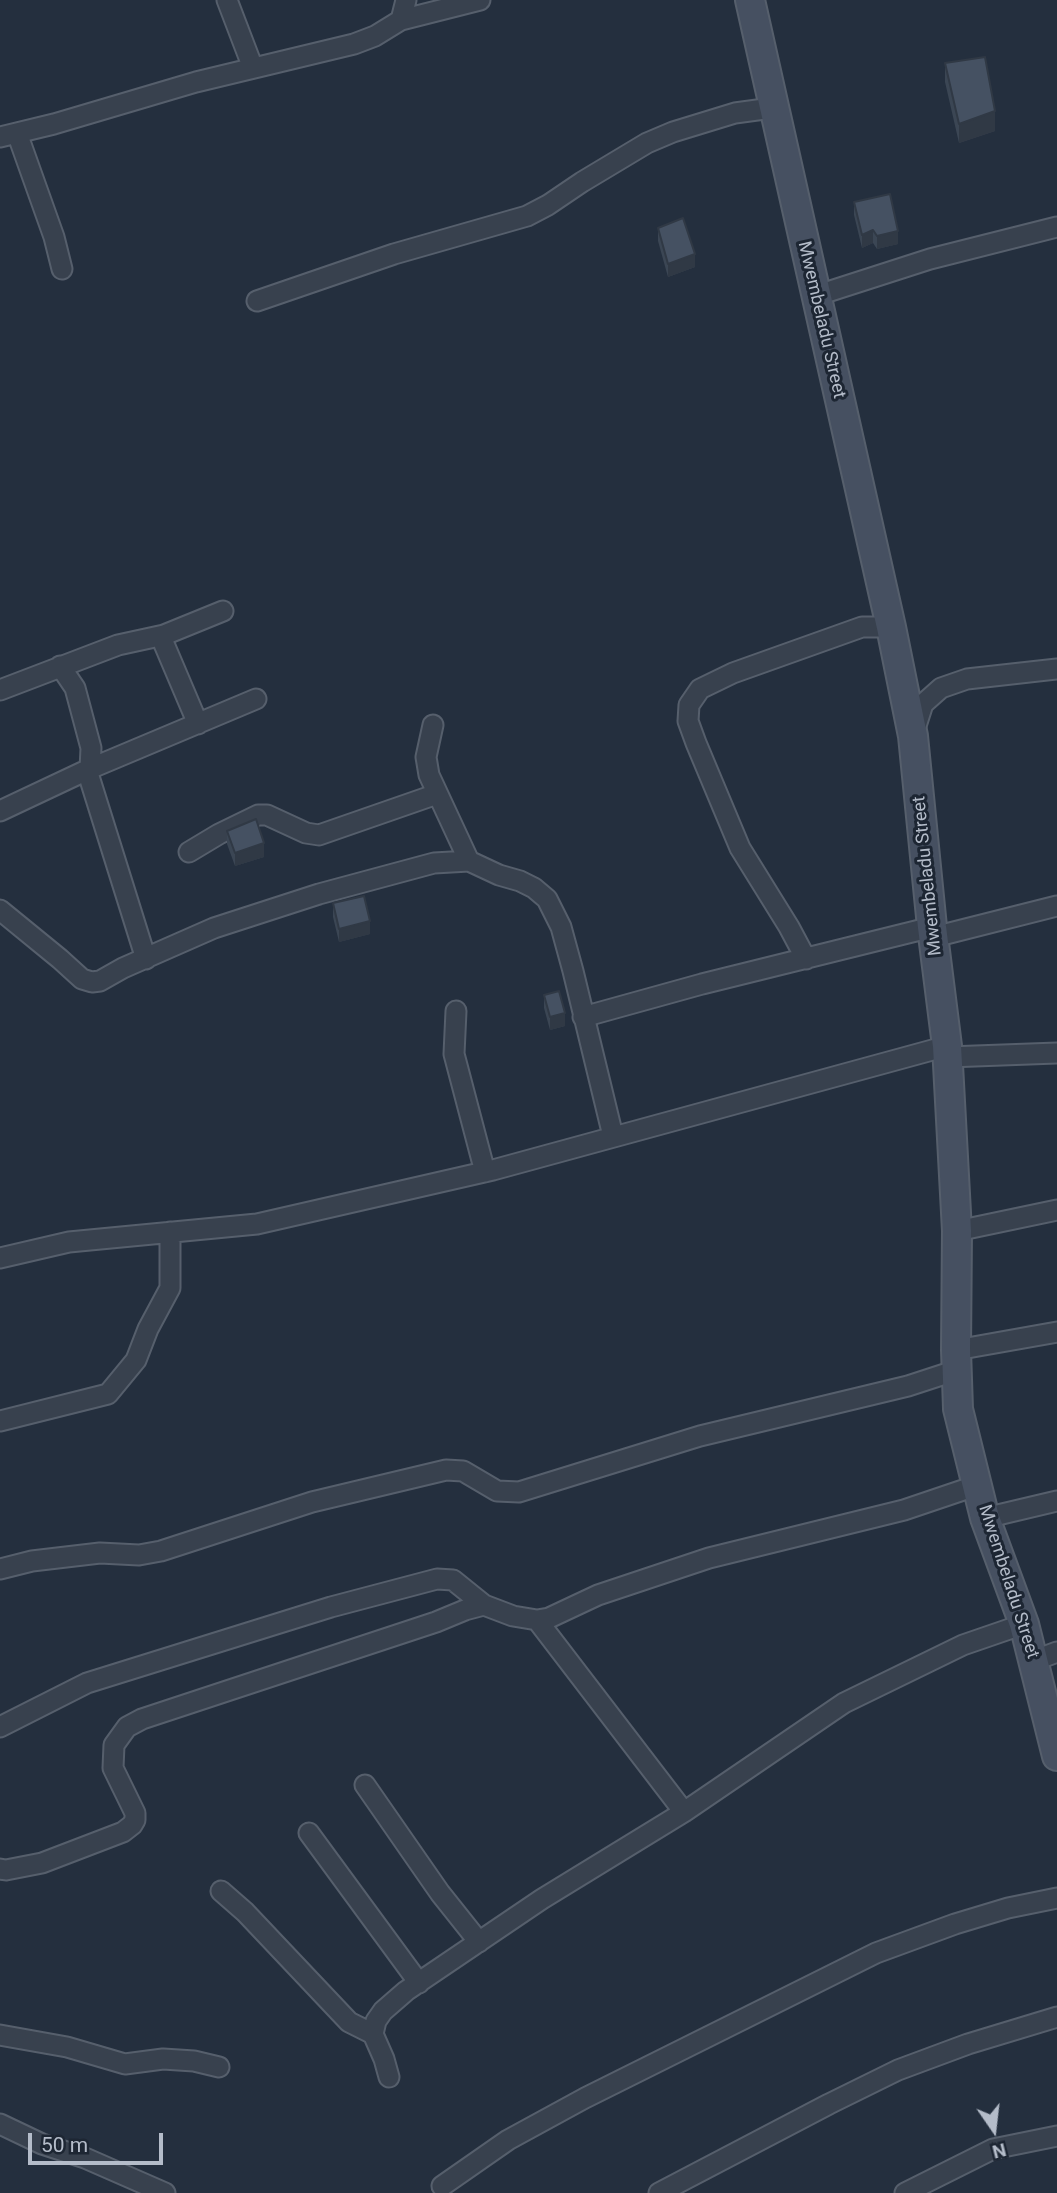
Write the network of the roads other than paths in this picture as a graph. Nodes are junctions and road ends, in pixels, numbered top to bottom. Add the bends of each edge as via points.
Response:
1 (227, 0) edge
2 (406, 0) edge
3 (480, 0) edge
4 (750, 0) edge
5 (401, 20) junction
6 (253, 68) junction
7 (772, 108) junction
8 (8, 135) edge
9 (1057, 227) edge
10 (62, 269) dead end
11 (815, 296) junction
12 (257, 301) dead end
13 (222, 611) dead end
14 (891, 627) junction
15 (164, 635) junction
16 (60, 666) junction
17 (1057, 668) edge
18 (0, 690) edge
19 (256, 699) dead end
20 (198, 724) junction
21 (433, 725) dead end
22 (913, 736) junction
23 (89, 769) junction
24 (437, 794) junction
25 (0, 811) edge
26 (189, 852) dead end
27 (469, 861) junction
28 (1057, 906) edge
29 (0, 910) edge
30 (933, 932) junction
31 (146, 958) junction
32 (806, 959) junction
33 (456, 1011) dead end
34 (583, 1017) junction
35 (948, 1051) junction
36 (1057, 1053) edge
37 (613, 1136) junction
38 (485, 1172) junction
39 (1057, 1210) edge
40 (957, 1231) junction
41 (170, 1232) junction
42 (0, 1258) edge
43 (1057, 1332) edge
44 (956, 1360) junction
45 (0, 1421) edge
46 (978, 1485) junction
47 (1057, 1501) edge
48 (985, 1518) junction
49 (0, 1569) edge
50 (484, 1605) junction
51 (537, 1620) junction
52 (1024, 1623) junction
53 (1045, 1656) edge
54 (0, 1727) edge
55 (1057, 1756) edge
56 (365, 1785) dead end
57 (684, 1812) junction
58 (309, 1833) dead end
59 (0, 1868) edge
60 (221, 1891) dead end
61 (1057, 1898) edge
62 (479, 1942) junction
63 (419, 1983) junction
64 (1057, 2017) edge
65 (373, 2034) junction
66 (0, 2035) edge
67 (219, 2067) dead end
68 (389, 2077) dead end
69 (0, 2124) edge
70 (1057, 2136) edge
71 (442, 2186) dead end
72 (164, 2193) edge
73 (659, 2193) edge
74 (905, 2193) edge

1 - 6 street
2 - 5 street
3 - 5 street
4 - 7 street, Mwembeladu Street
5 - 6 street via 354,44
6 - 8 street
7 - 11 street, Mwembeladu Street
7 - 12 street via 735,113 647,143 527,216 394,254
8 - 10 street via 54,237
9 - 11 street via 930,259
11 - 14 street, Mwembeladu Street
13 - 15 street
14 - 22 street, Mwembeladu Street
14 - 32 street via 862,627 733,673 700,689 689,705 688,721 740,848
15 - 16 street via 118,645
15 - 20 street
16 - 18 street
16 - 23 street via 75,688 90,748
17 - 22 street via 967,679 941,688 923,704
19 - 20 street
20 - 23 street
21 - 24 street via 426,757
22 - 30 street, Mwembeladu Street
23 - 25 street
23 - 31 street
24 - 26 street via 319,835 258,816
24 - 27 street
27 - 31 street via 434,863 319,894 214,928
27 - 34 street via 527,884 547,899 561,927
28 - 30 street
29 - 31 street via 82,979 100,981
30 - 32 street
30 - 35 street, Mwembeladu Street
32 - 34 street
33 - 38 street via 454,1054
34 - 37 street
35 - 36 street
35 - 37 street
35 - 40 street, Mwembeladu Street
37 - 38 street
38 - 41 street via 257,1224
39 - 40 street
40 - 44 street, Mwembeladu Street
41 - 42 street via 69,1242
41 - 45 street via 170,1288 136,1360 108,1394
43 - 44 street
44 - 46 street, Mwembeladu Street via 958,1409
44 - 49 street via 908,1386 700,1436 519,1492 497,1491 463,1471 446,1470 312,1502 161,1551 100,1553
46 - 48 street, Mwembeladu Street
46 - 51 street via 904,1510 709,1558
47 - 48 street
48 - 52 street, Mwembeladu Street
50 - 51 street
50 - 54 street via 453,1580 437,1579 87,1683
50 - 59 street via 127,1727 114,1745 113,1768 135,1813 132,1825 41,1863
51 - 57 street
52 - 53 street, Mwembeladu Street
52 - 57 street via 963,1645 844,1703
53 - 55 street, Mwembeladu Street
56 - 62 street
57 - 62 street
58 - 63 street
60 - 65 street via 349,2022
61 - 71 street via 955,1924 876,1953 585,2098 508,2140
62 - 63 street
63 - 65 street via 383,2011
64 - 73 street via 898,2070
65 - 68 street
66 - 67 street via 125,2064 163,2059
69 - 72 street
70 - 74 street via 993,2149

